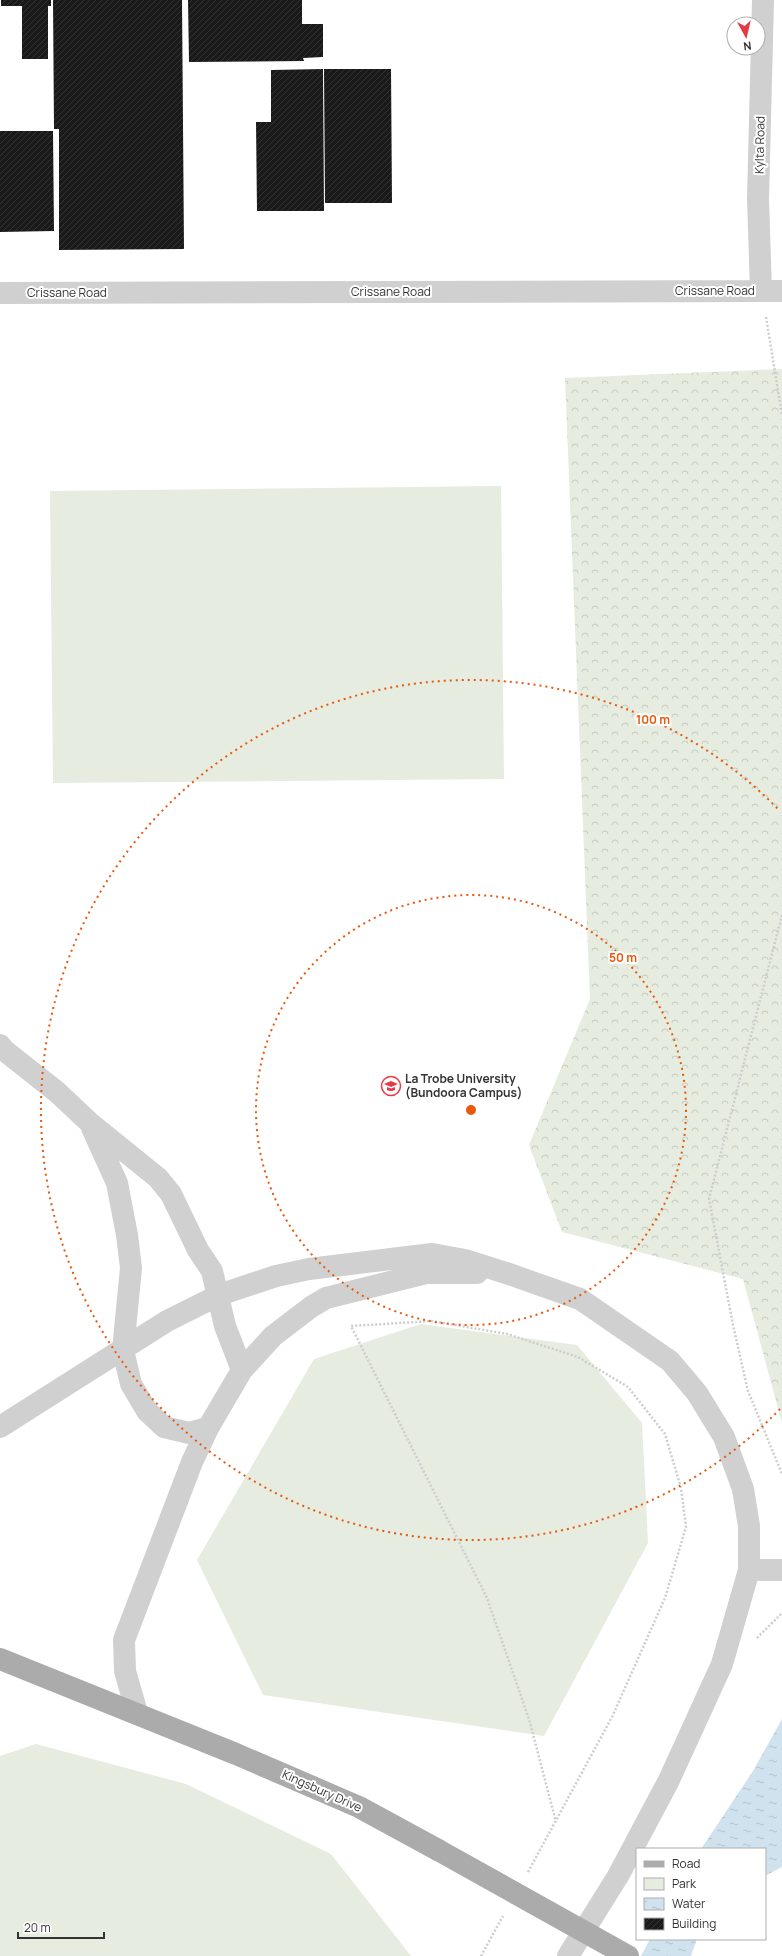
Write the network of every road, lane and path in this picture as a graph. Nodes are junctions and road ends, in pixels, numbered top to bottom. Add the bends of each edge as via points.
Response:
1 (764, 0) edge
2 (772, 291) edge
3 (0, 293) edge
4 (782, 415) edge
5 (782, 914) edge
6 (0, 1045) edge
7 (90, 1123) junction
8 (506, 1273) junction
9 (219, 1296) junction
10 (123, 1350) junction
11 (242, 1370) junction
12 (0, 1428) edge
13 (208, 1428) junction
14 (782, 1474) edge
15 (749, 1570) junction
16 (782, 1570) edge
17 (0, 1659) edge
18 (137, 1713) junction
19 (556, 1822) joint
20 (568, 1956) edge
21 (628, 1956) edge

1 - 2 street, Kylta Road via 758,199
2 - 3 street, Crissane Road
2 - 4 path
5 - 14 path via 710,1198 748,1391
6 - 7 street
7 - 9 street via 158,1178 171,1194 198,1250 212,1271
7 - 10 street via 117,1184 127,1235 131,1268
8 - 9 street via 465,1260 432,1254 309,1269 276,1276
8 - 11 street via 426,1273 326,1298 273,1336
8 - 15 street via 580,1299 670,1361 697,1394 724,1438 743,1489 748,1526
9 - 10 street via 167,1321
9 - 11 street via 225,1326
10 - 12 street
10 - 13 street via 131,1384 147,1411 164,1427 189,1433
11 - 13 street
13 - 18 street via 189,1469 124,1640 125,1672
15 - 16 street
15 - 20 street via 722,1664 669,1780 618,1876
17 - 18 main road, Kingsbury Drive
18 - 21 main road, Kingsbury Drive, bridge via 360,1807
19 - 19 path via 612,1717 665,1598 686,1527 681,1488 664,1434 628,1387 578,1357 507,1334 432,1321 351,1326 487,1598 529,1719

